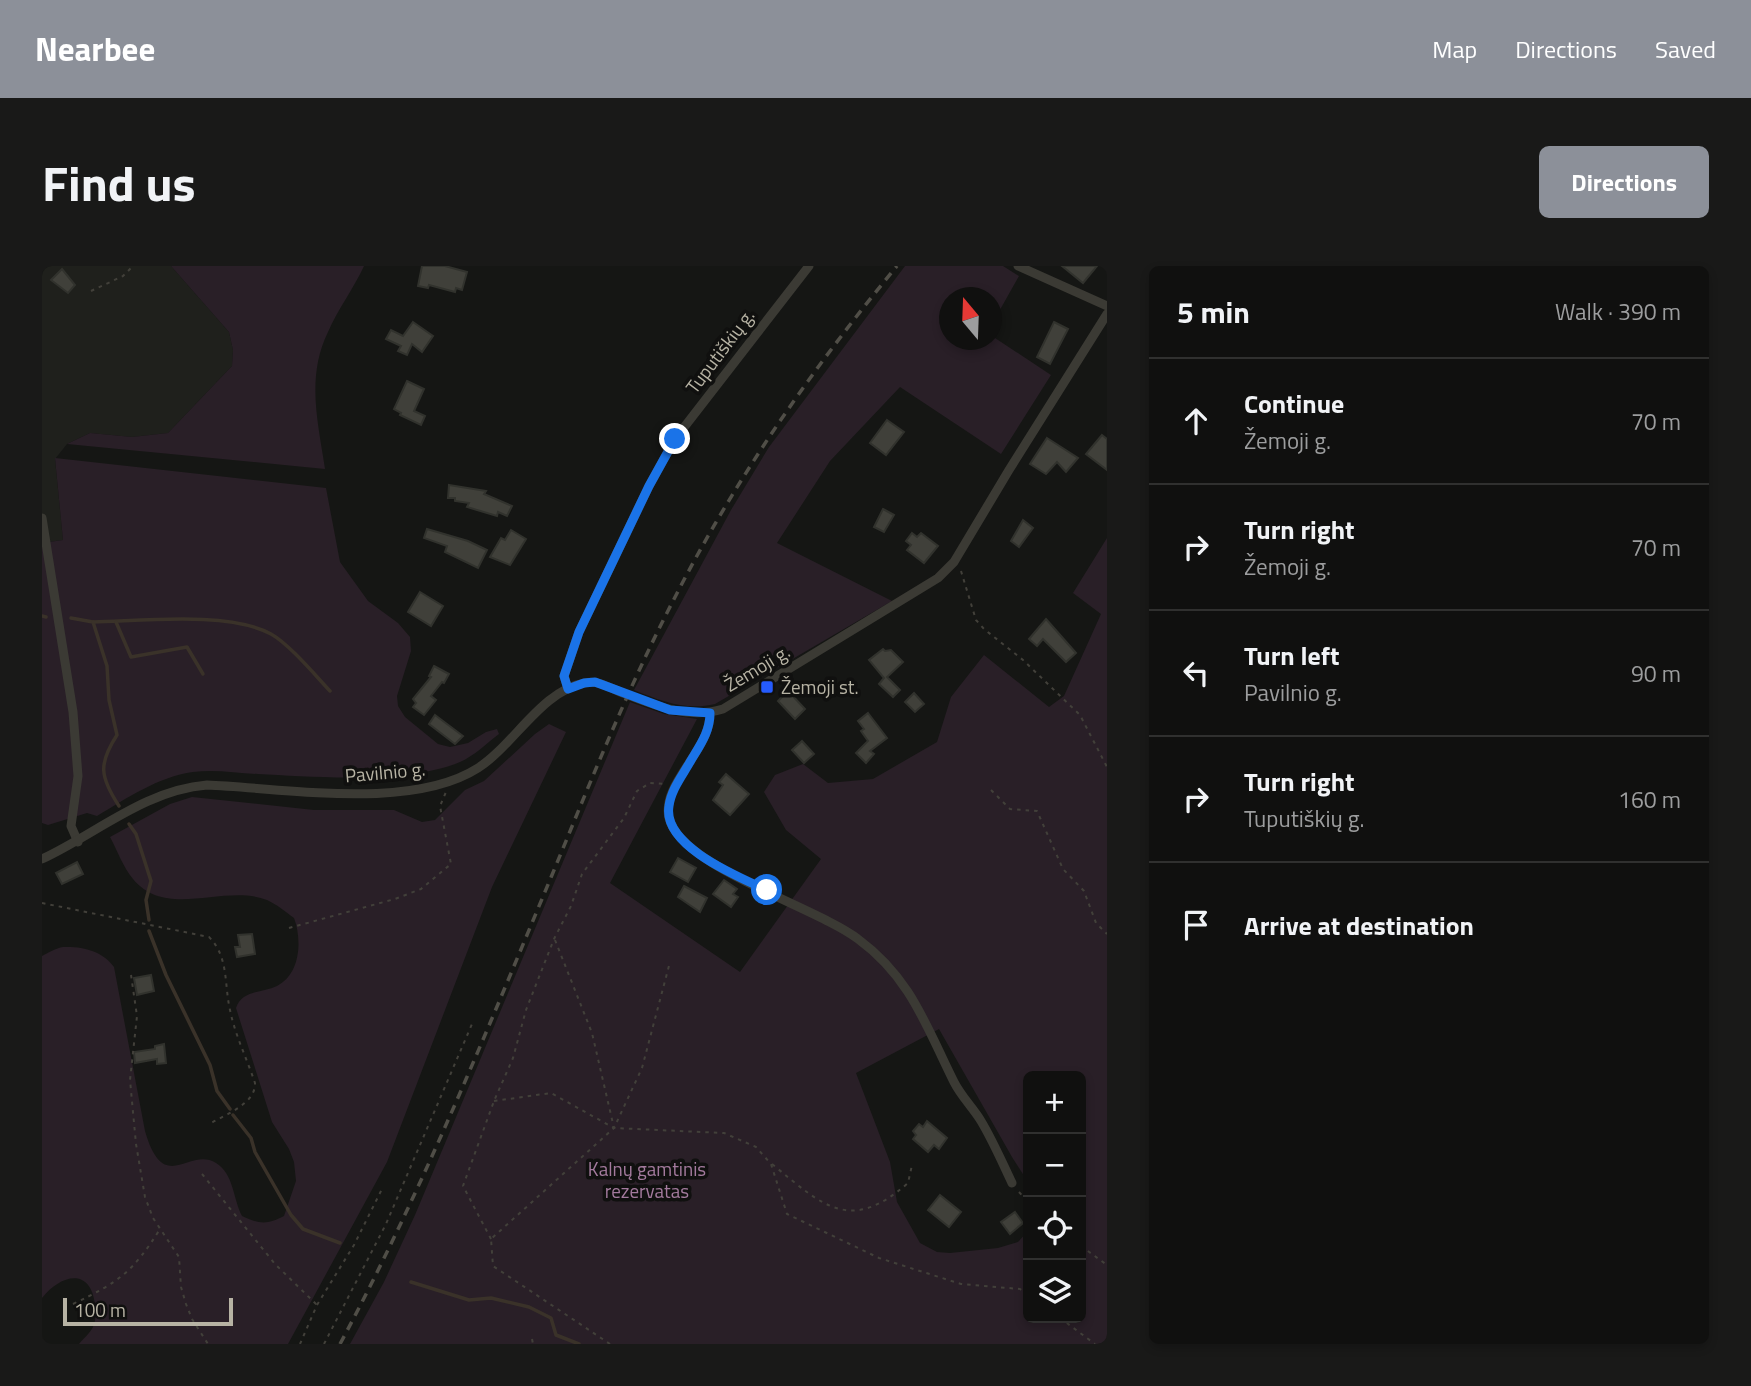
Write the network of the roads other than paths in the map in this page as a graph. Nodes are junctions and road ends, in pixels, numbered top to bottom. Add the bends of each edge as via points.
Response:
1 (809, 266) edge
2 (1018, 266) edge
3 (1107, 306) edge
4 (1107, 314) edge
5 (42, 518) edge
6 (568, 689) junction
7 (710, 713) junction
8 (78, 842) junction
9 (42, 859) edge
10 (1012, 1183) road end

1 - 6 street, Tuputiškių g. via 675,439 579,632 564,676
2 - 3 street
4 - 7 street, Žemoji g. via 954,562 913,595
5 - 8 street via 73,712 78,776 71,826
6 - 7 street, Pavilnio g. via 595,682 670,710
6 - 8 street, Pavilnio g. via 545,705 495,755 451,782 352,794 189,786 155,797
7 - 10 street, Žemoji g. via 709,730 676,786 668,808 670,821 681,838 726,872 857,937 882,959 927,1022 955,1084 980,1120
8 - 9 street, Pavilnio g.

